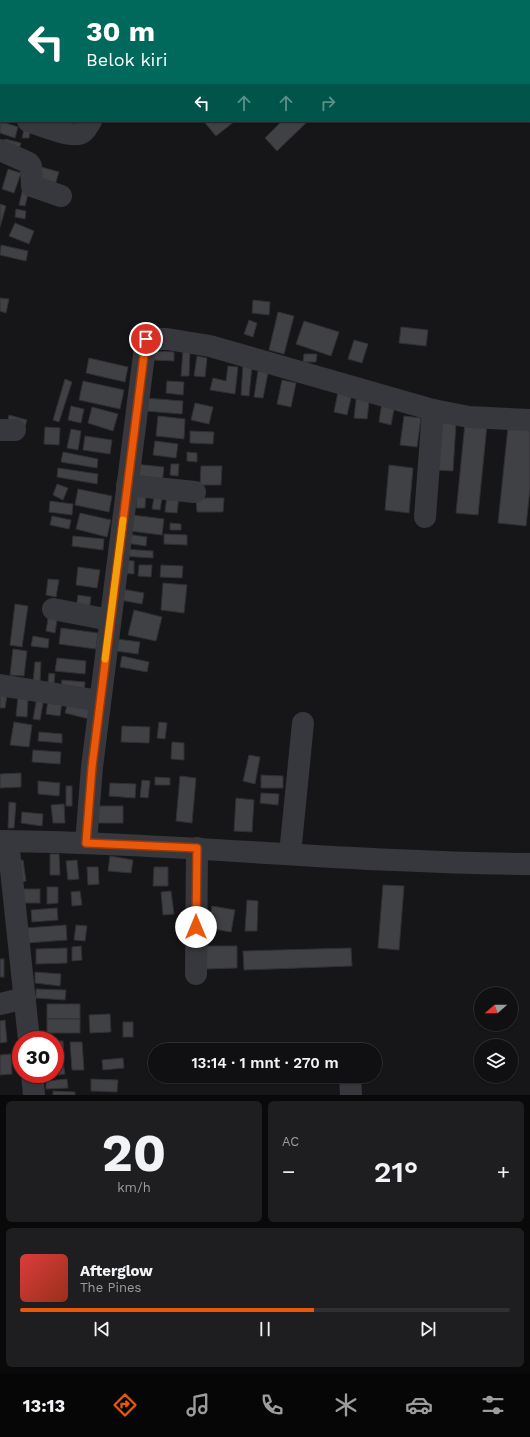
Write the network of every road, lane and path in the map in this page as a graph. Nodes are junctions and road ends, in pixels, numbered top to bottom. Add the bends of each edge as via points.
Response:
1 (31, 122) edge
2 (90, 122) edge
3 (0, 150) edge
4 (61, 196) dead end
5 (433, 410) junction
6 (530, 420) edge
7 (127, 485) junction
8 (195, 492) dead end
9 (426, 517) dead end
10 (53, 609) dead end
11 (110, 620) junction
12 (0, 685) edge
13 (100, 701) junction
14 (303, 723) dead end
15 (4, 841) edge
16 (86, 843) junction
17 (197, 848) junction
18 (290, 854) junction
19 (530, 864) edge
20 (196, 974) dead end
21 (25, 998) junction
22 (0, 1004) edge
23 (28, 1031) edge
24 (33, 1083) edge
25 (350, 1083) edge
26 (34, 1095) edge
27 (351, 1095) edge

1 - 2 street via 69,134 78,134 85,131
3 - 4 street via 29,163 32,186
5 - 6 street via 470,418
5 - 7 street via 210,346 146,339
5 - 9 street
7 - 8 street
7 - 11 street
10 - 11 street
11 - 13 street
12 - 13 street
13 - 16 street
14 - 18 street
15 - 16 street
15 - 21 street
16 - 17 street
17 - 18 street
17 - 20 street
18 - 19 street
21 - 22 street
21 - 23 street
24 - 26 street
25 - 27 street

